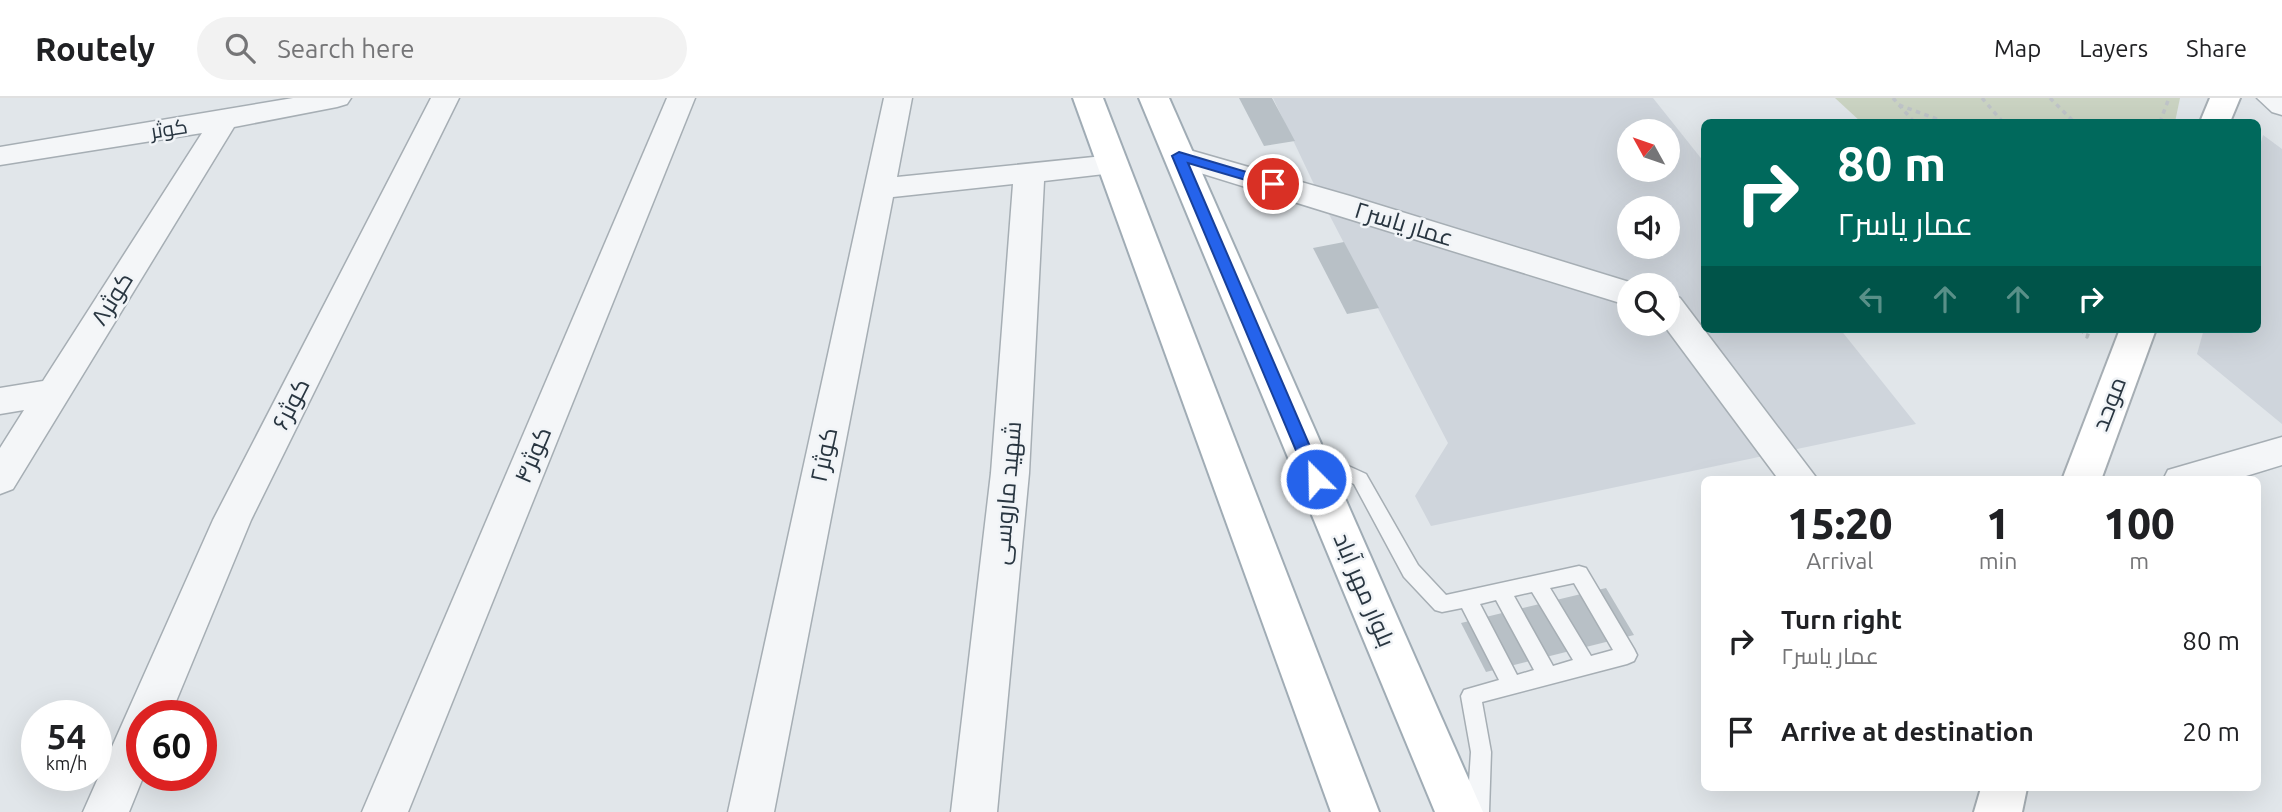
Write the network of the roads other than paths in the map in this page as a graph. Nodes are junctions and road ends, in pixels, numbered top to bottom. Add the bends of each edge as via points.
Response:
1 (337, 98) edge
2 (444, 98) edge
3 (681, 98) edge
4 (898, 98) edge
5 (1088, 98) edge
6 (1154, 98) edge
7 (2225, 98) edge
8 (2271, 98) edge
9 (2282, 106) edge
10 (2217, 119) edge
11 (224, 120) junction
12 (0, 156) edge
13 (1179, 156) junction
14 (1113, 164) junction
15 (1029, 173) junction
16 (879, 189) junction
17 (1617, 290) edge
18 (1680, 322) edge
19 (2136, 333) edge
20 (54, 392) junction
21 (0, 401) edge
22 (2282, 451) edge
23 (1306, 453) junction
24 (1797, 476) edge
25 (2083, 476) edge
26 (2195, 476) edge
27 (0, 479) edge
28 (1537, 583) junction
29 (1501, 591) junction
30 (1467, 598) junction
31 (1587, 666) junction
32 (1548, 676) junction
33 (1512, 686) junction
34 (155, 700) edge
35 (126, 766) edge
36 (2003, 791) edge
37 (106, 812) edge
38 (385, 812) edge
39 (751, 812) edge
40 (974, 812) edge
41 (1355, 812) edge
42 (1459, 812) edge
43 (1478, 812) edge
44 (1998, 812) edge

1 - 11 street, کوثر
2 - 34 street, کوثر۶ via 232,520
3 - 38 street, کوثر۴
4 - 16 street, کوثر۲
5 - 14 main road
6 - 13 main road, بلوار مهر آباد
7 - 10 main road
8 - 9 street
11 - 12 street, کوثر
11 - 20 street, کوثر۸
13 - 17 street, عمار یاسر۲
13 - 23 main road, بلوار مهر آباد
14 - 15 street
14 - 41 main road
15 - 16 street
15 - 40 street, شهید ماروسی via 1010,473
16 - 39 street, کوثر۲
18 - 24 street
19 - 25 main road, موحد
20 - 21 street
20 - 27 street, کوثر۸
22 - 26 street
23 - 30 lane via 1360,479 1411,571 1442,604
23 - 42 main road, بلوار مهر آباد
28 - 29 lane
28 - 31 lane
28 - 31 lane via 1579,574 1628,655
29 - 30 lane
29 - 32 lane
30 - 33 lane
31 - 32 lane
32 - 33 lane
33 - 43 lane via 1471,696 1481,752
35 - 37 street
36 - 44 main road

